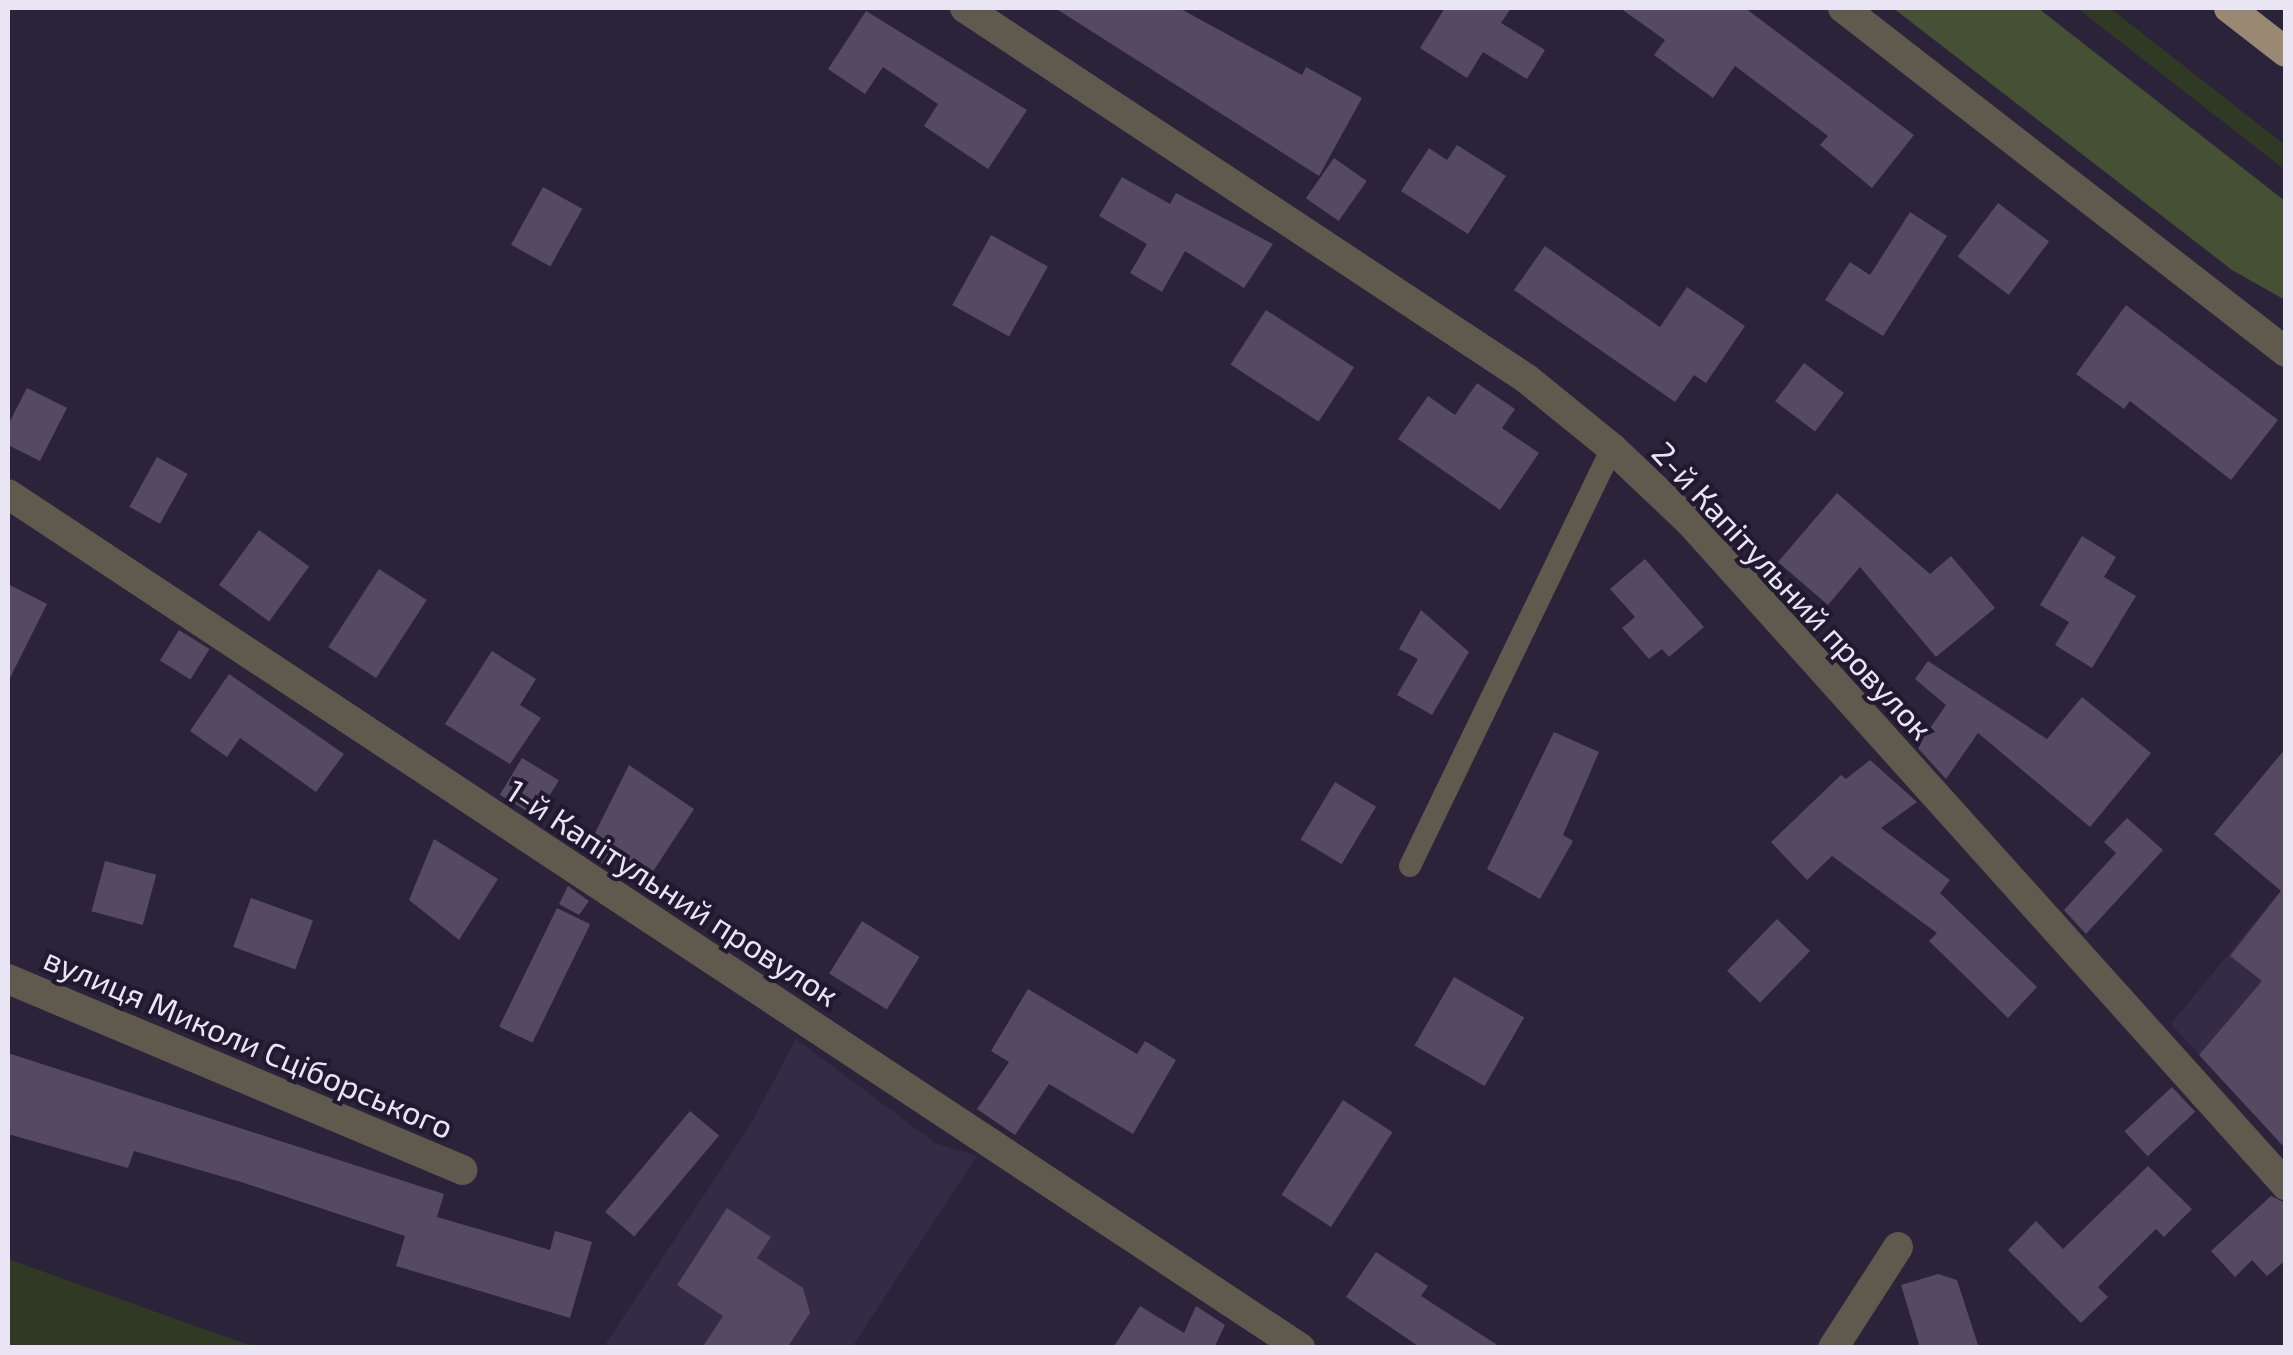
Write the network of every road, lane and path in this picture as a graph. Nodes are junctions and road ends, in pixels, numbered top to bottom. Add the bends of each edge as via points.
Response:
1 (965, 8) edge
2 (1843, 8) edge
3 (2228, 8) edge
4 (2286, 52) edge
5 (2286, 352) edge
6 (1612, 448) junction
7 (8, 494) edge
8 (1410, 866) dead end
9 (8, 979) edge
10 (462, 1170) dead end
11 (2286, 1185) edge
12 (1898, 1247) dead end
13 (1300, 1348) edge
14 (1834, 1348) edge

1 - 6 street, 2-й Капітульний провулок via 1527,378
2 - 5 street
3 - 4 main road
6 - 8 lane
6 - 11 street, 2-й Капітульний провулок via 1690,522
7 - 13 street, 1-й Капітульний провулок
9 - 10 street, вулиця Миколи Сціборського
12 - 14 street

